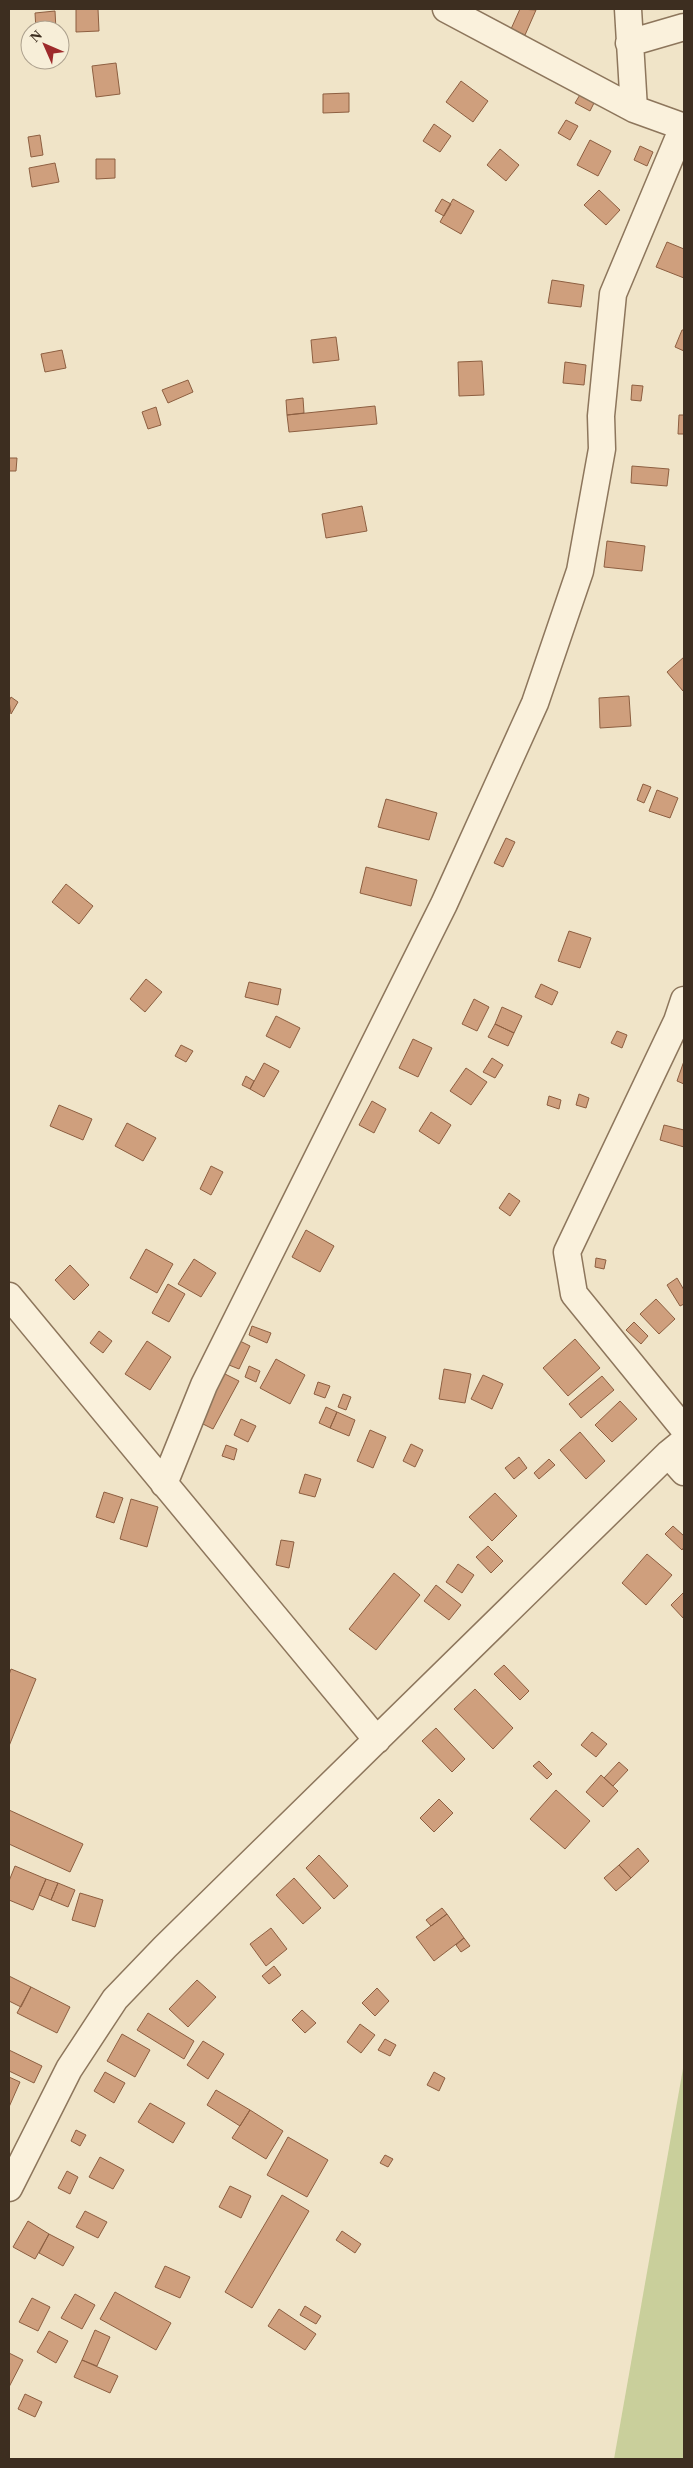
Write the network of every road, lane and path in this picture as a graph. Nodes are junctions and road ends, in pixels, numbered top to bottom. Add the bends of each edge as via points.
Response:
1 (446, 9) edge
2 (628, 9) edge
3 (684, 27) edge
4 (629, 43) junction
5 (634, 109) junction
6 (683, 127) edge
7 (684, 1000) edge
8 (9, 1296) edge
9 (684, 1429) edge
10 (679, 1456) edge
11 (164, 1484) junction
12 (377, 1740) junction
13 (9, 2188) edge

1 - 5 street
2 - 4 street
3 - 4 street
4 - 5 street
5 - 6 street
6 - 11 street via 613,294 601,416 602,449 580,571 535,703 444,904 204,1385
7 - 9 street via 567,1252 574,1294
8 - 11 street
10 - 12 street
11 - 12 street
12 - 13 street via 164,1947 115,1999 69,2068

